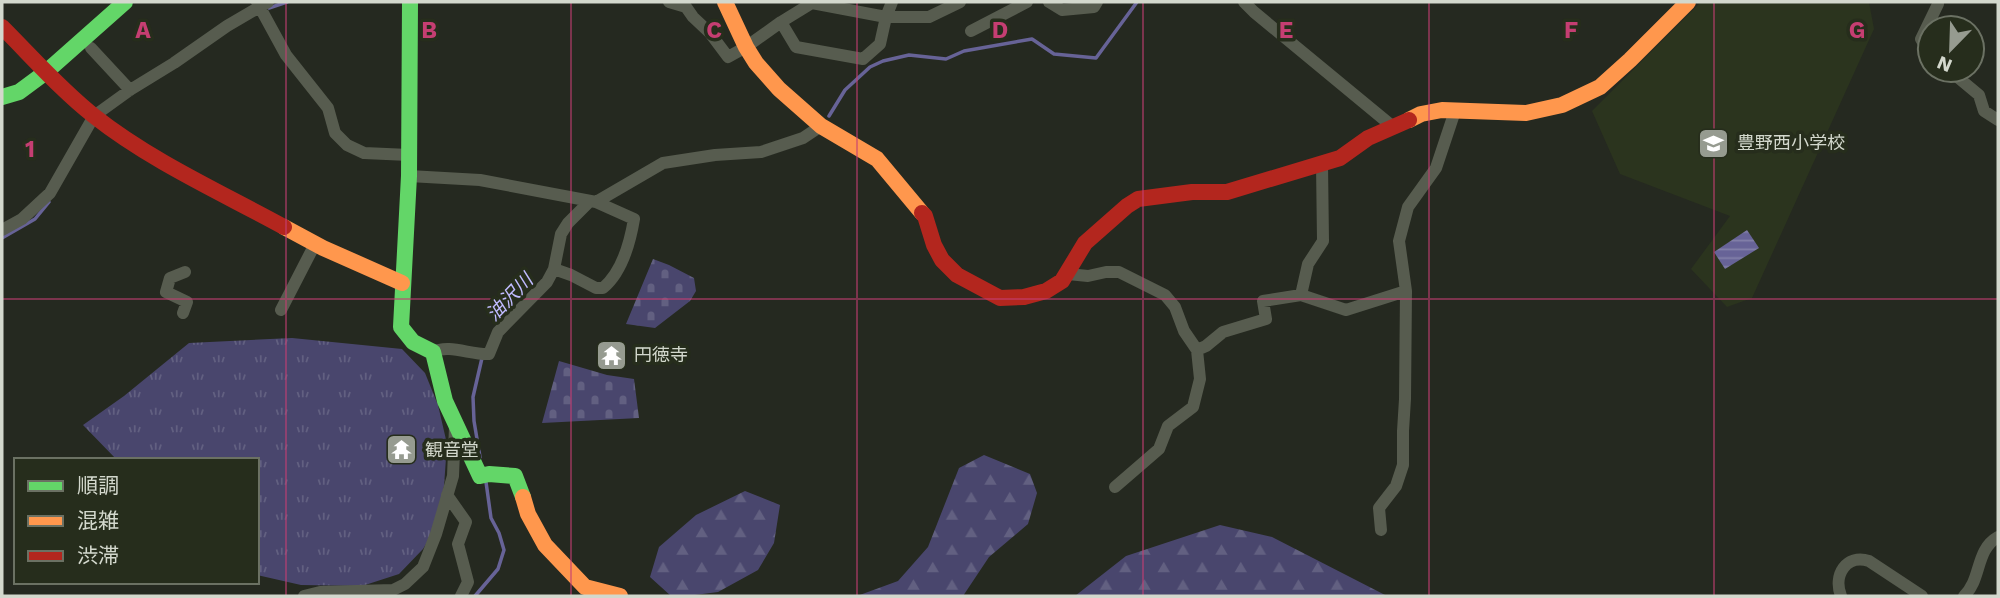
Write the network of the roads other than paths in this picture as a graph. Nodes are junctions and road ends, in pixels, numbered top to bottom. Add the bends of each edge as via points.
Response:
1 (410, 2) edge
2 (669, 2) edge
3 (725, 2) edge
4 (892, 2) edge
5 (960, 2) edge
6 (1027, 2) edge
7 (1049, 2) edge
8 (1097, 2) edge
9 (1244, 2) edge
10 (1688, 2) edge
11 (1951, 2) edge
12 (262, 3) edge
13 (1936, 3) edge
14 (115, 5) edge
15 (886, 17) junction
16 (781, 22) junction
17 (2, 27) edge
18 (971, 31) dead end
19 (746, 47) junction
20 (91, 48) dead end
21 (46, 72) junction
22 (1966, 84) edge
23 (130, 90) junction
24 (2, 97) edge
25 (1455, 111) junction
26 (94, 116) junction
27 (1998, 120) edge
28 (821, 126) junction
29 (1392, 126) junction
30 (409, 155) junction
31 (1322, 164) junction
32 (409, 176) junction
33 (591, 201) junction
34 (2, 230) edge
35 (315, 244) junction
36 (554, 269) junction
37 (185, 272) dead end
38 (1068, 274) junction
39 (402, 283) junction
40 (1406, 291) junction
41 (1301, 295) junction
42 (281, 310) dead end
43 (183, 313) dead end
44 (1197, 350) junction
45 (433, 352) junction
46 (455, 425) junction
47 (1115, 486) dead end
48 (447, 495) junction
49 (1381, 530) dead end
50 (1998, 537) edge
51 (304, 596) edge
52 (461, 596) edge
53 (620, 596) edge
54 (1841, 596) edge
55 (1922, 596) edge
56 (1964, 596) edge

1 - 30 street
2 - 19 street via 686,7 727,57
3 - 19 street
4 - 15 street
5 - 15 street via 929,17
6 - 18 street
7 - 8 street via 1062,10 1094,7
9 - 29 street
10 - 25 street via 1600,87 1582,96 1526,113
11 - 13 street
12 - 23 street
12 - 30 street via 286,55 328,108 335,133 364,153
14 - 21 street
15 - 16 street via 811,3
15 - 16 street via 880,44 863,59 796,47
16 - 19 street
17 - 21 street
19 - 28 street via 779,89
20 - 23 street
21 - 24 street via 19,92
21 - 26 street
22 - 27 street via 1979,95 1984,111
23 - 26 street
25 - 29 street via 1420,114
25 - 40 street via 1436,168 1408,207 1399,241
26 - 34 street via 50,193
26 - 35 street via 147,153
28 - 33 street via 803,138 761,152 663,163
28 - 38 street via 877,159 925,216 942,260 957,275 1000,298 1046,291
29 - 31 street
30 - 32 street
31 - 38 street via 1227,192 1139,199 1085,243
31 - 41 street via 1324,241 1308,264
32 - 33 street via 480,180
32 - 39 street
33 - 36 street via 561,234
33 - 36 street via 634,219 619,268 603,289
35 - 39 street
35 - 42 street
36 - 45 street via 548,282 498,331 485,354
37 - 43 street via 170,278 166,292 187,302
38 - 44 street via 1119,272 1165,295
39 - 45 street via 401,327 413,342
40 - 41 street via 1346,310
40 - 49 street via 1403,465 1396,486 1379,509
41 - 44 street via 1263,301 1266,319 1223,332
44 - 47 street via 1200,379 1193,407 1168,426 1159,449
45 - 46 street
46 - 48 street via 453,476
46 - 53 street via 484,475 515,476 545,545 585,587
48 - 51 street via 423,567 405,584 381,592
48 - 52 street via 466,522 458,544 468,582
50 - 56 street via 1984,550
54 - 55 street via 1840,574 1845,564 1860,558

